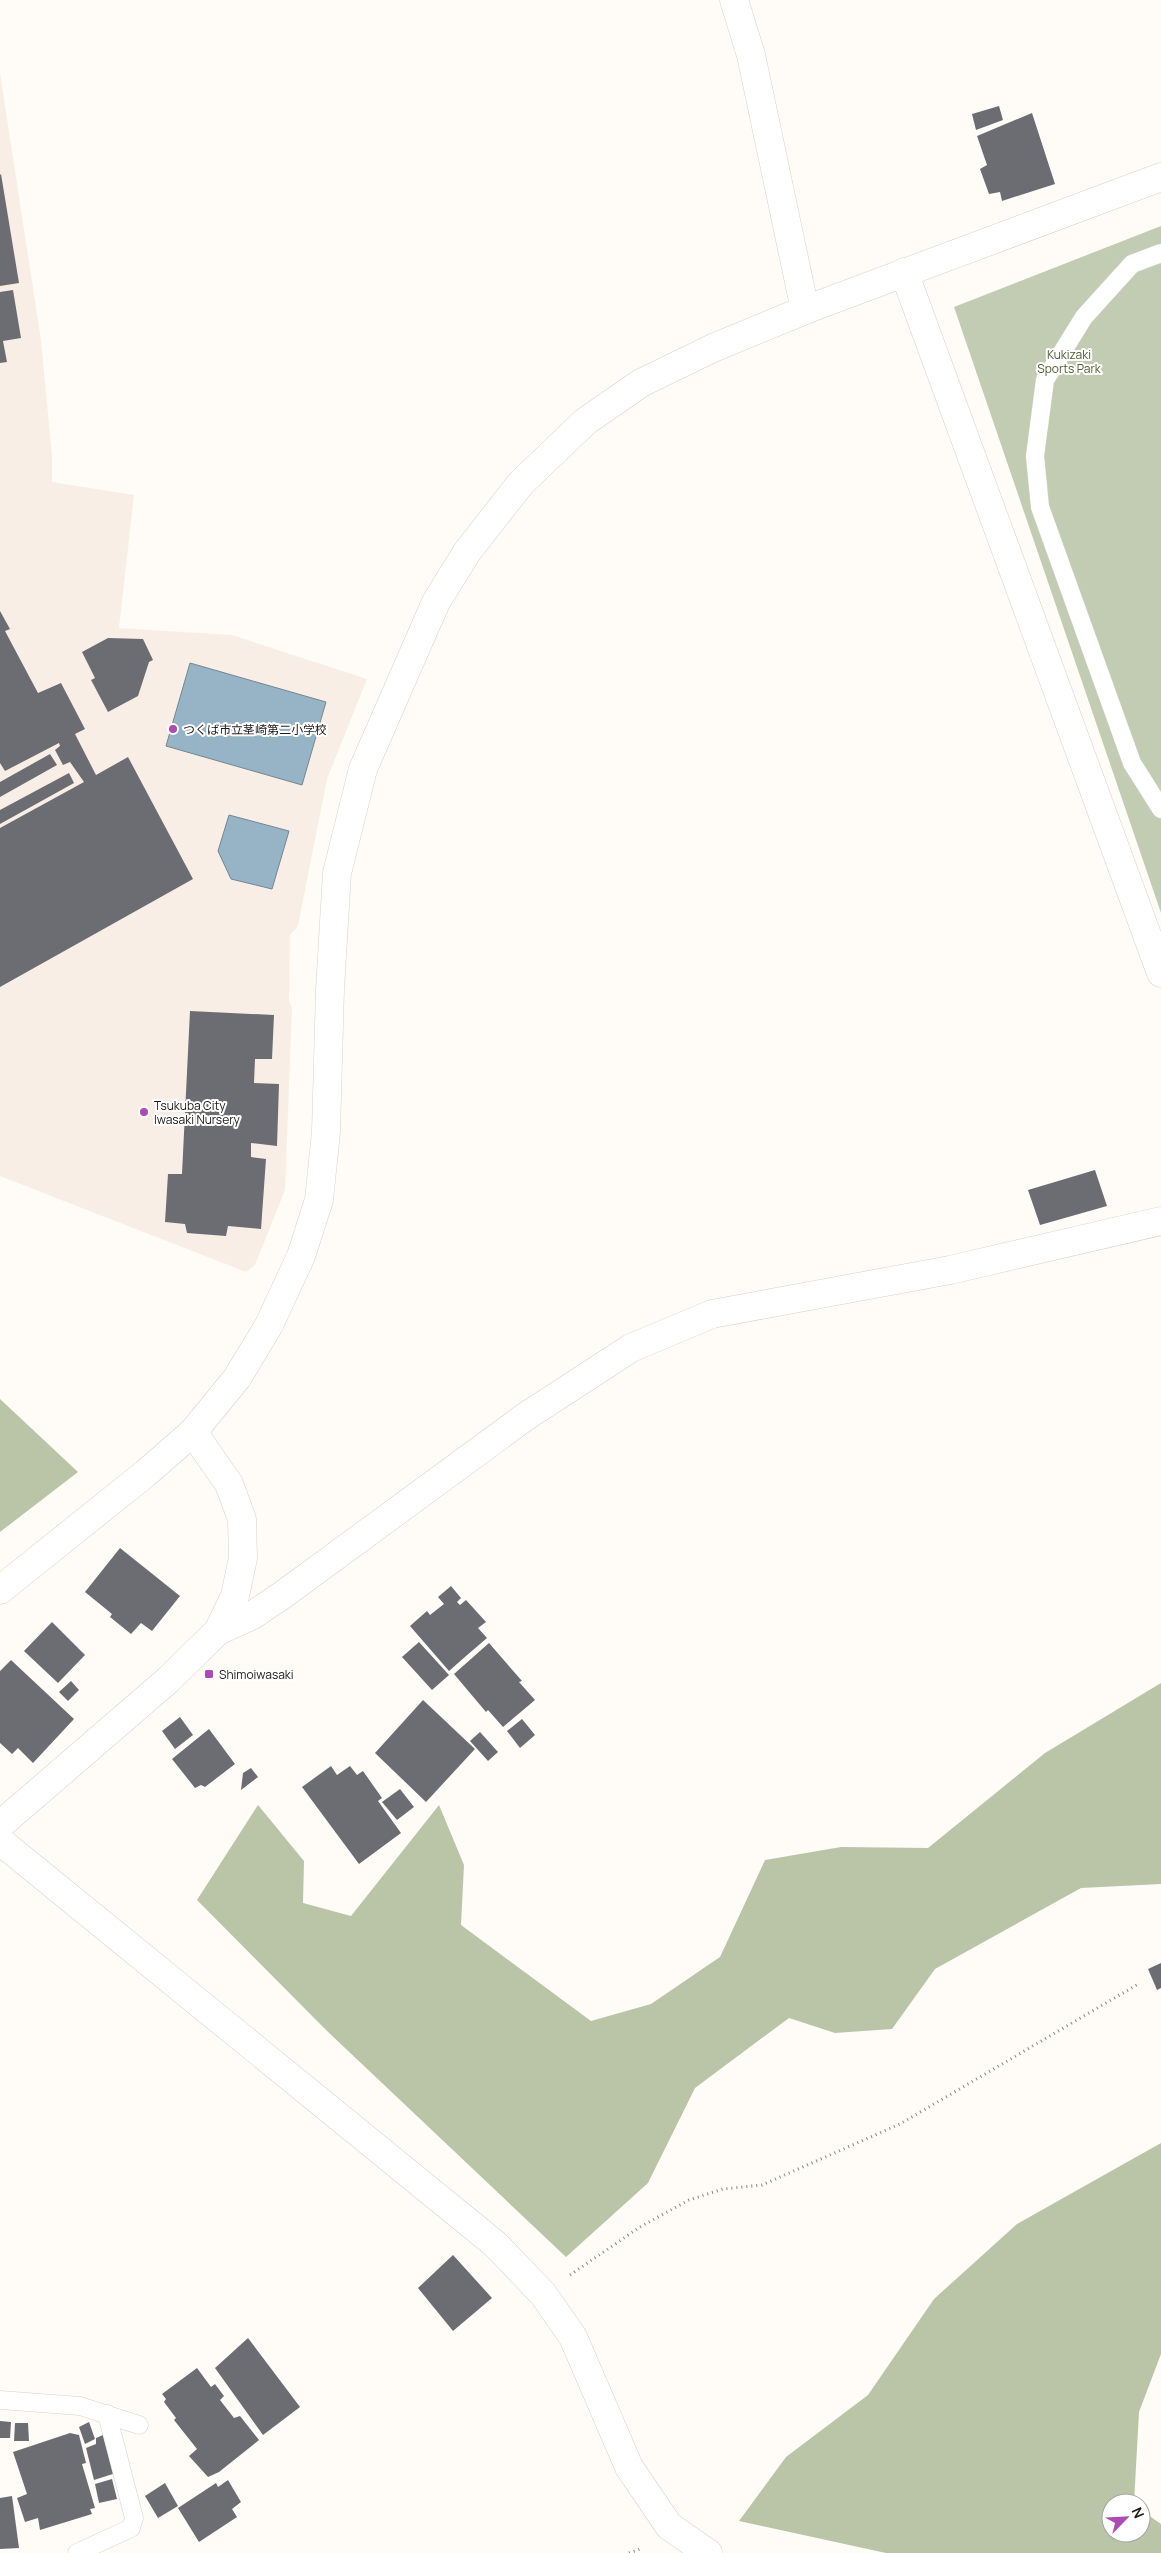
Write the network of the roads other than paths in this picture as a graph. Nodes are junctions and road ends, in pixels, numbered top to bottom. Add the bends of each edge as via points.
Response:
1 (734, 0) edge
2 (1161, 177) edge
3 (1161, 253) edge
4 (904, 272) junction
5 (805, 310) junction
6 (1161, 809) edge
7 (1161, 973) edge
8 (1161, 1221) edge
9 (193, 1432) junction
10 (0, 1590) edge
11 (218, 1631) junction
12 (0, 1824) edge
13 (0, 1841) edge
14 (0, 2400) edge
15 (107, 2414) junction
16 (139, 2425) dead end
17 (77, 2553) edge
18 (708, 2553) edge

1 - 5 street via 751,56
2 - 4 street
3 - 6 lane via 1132,264 1084,316 1044,380 1035,456 1040,507 1132,763
4 - 5 street
4 - 7 street
5 - 9 street via 713,348 641,383 586,421 521,483 468,552 436,602 363,769 337,873 327,1104 319,1200 301,1256 269,1325 237,1378
8 - 11 street via 950,1270 712,1314 631,1348 524,1417 284,1594 252,1615
9 - 10 street via 146,1474
9 - 11 street via 229,1484 242,1519 243,1558 235,1596
11 - 12 street via 168,1680
13 - 18 street via 488,2237 543,2294 573,2337 629,2467 669,2526
14 - 15 lane via 80,2406
15 - 16 lane
15 - 17 lane via 134,2518 131,2528

